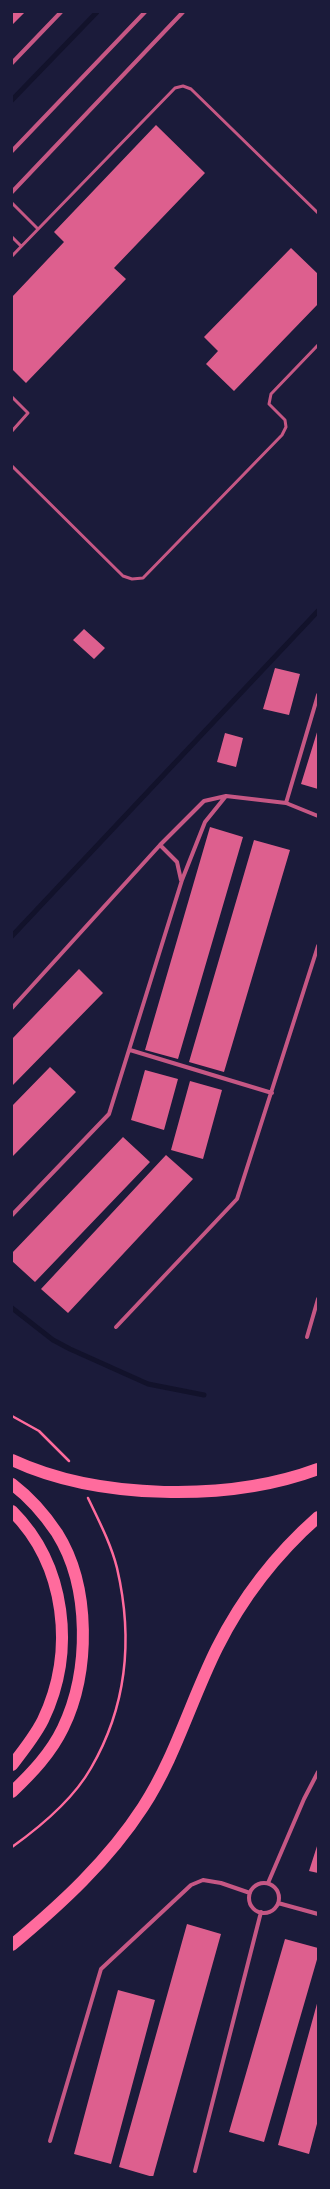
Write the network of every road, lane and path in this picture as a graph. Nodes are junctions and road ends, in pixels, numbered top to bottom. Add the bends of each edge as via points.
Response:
1 (61, 12) edge
2 (145, 12) edge
3 (183, 12) edge
4 (12, 63) edge
5 (12, 151) edge
6 (12, 192) edge
7 (12, 203) edge
8 (318, 212) edge
9 (38, 229) junction
10 (12, 237) edge
11 (22, 246) junction
12 (12, 256) edge
13 (318, 345) edge
14 (12, 397) edge
15 (12, 431) edge
16 (12, 466) edge
17 (318, 695) edge
18 (226, 796) junction
19 (286, 803) junction
20 (318, 816) edge
21 (160, 845) junction
22 (182, 880) junction
23 (318, 946) edge
24 (12, 1008) edge
25 (130, 1050) junction
26 (272, 1093) junction
27 (12, 1215) edge
28 (318, 1299) edge
29 (116, 1327) dead end
30 (307, 1337) dead end
31 (12, 1416) edge
32 (12, 1460) edge
33 (69, 1461) dead end
34 (318, 1469) edge
35 (12, 1484) edge
36 (87, 1496) dead end
37 (12, 1511) edge
38 (318, 1517) edge
39 (12, 1765) edge
40 (318, 1772) edge
41 (12, 1792) edge
42 (12, 1847) edge
43 (268, 1884) junction
44 (250, 1893) junction
45 (278, 1903) junction
46 (261, 1912) junction
47 (318, 1914) edge
48 (12, 1945) edge
49 (50, 2142) dead end
50 (195, 2170) dead end

1 - 4 street
2 - 5 street
3 - 6 street
7 - 9 lane
8 - 9 lane via 191,89 183,86 175,88
9 - 11 lane
10 - 11 lane
11 - 12 lane
13 - 16 lane via 270,394 269,404 286,420 282,435 143,578 132,579 123,576
14 - 15 lane via 28,413
17 - 19 street
18 - 19 street
18 - 21 street via 204,800
18 - 22 street via 205,822
19 - 20 street
21 - 22 street via 177,862
21 - 24 street
22 - 25 street
23 - 26 street
25 - 26 street
25 - 27 street via 109,1114
26 - 29 street via 237,1199
28 - 30 street
31 - 33 path via 39,1431
32 - 34 highway via 68,1478 140,1492 226,1490 270,1483
35 - 41 highway via 38,1509 57,1534 74,1572 82,1607 84,1634 75,1697 63,1728 48,1753
36 - 42 path via 104,1531 116,1567 124,1608 127,1648 121,1692 108,1732 91,1769 64,1803
37 - 39 highway via 37,1540 54,1579 60,1602 62,1648 54,1693 42,1720
38 - 48 highway via 297,1536 246,1597 217,1648 160,1777 143,1807 88,1877
40 - 43 street
43 - 44 street via 255,1886
43 - 45 street via 276,1889
44 - 46 street via 250,1903
44 - 49 street via 203,1880 191,1885 101,1969
45 - 46 street via 273,1910
45 - 47 street
46 - 50 street

